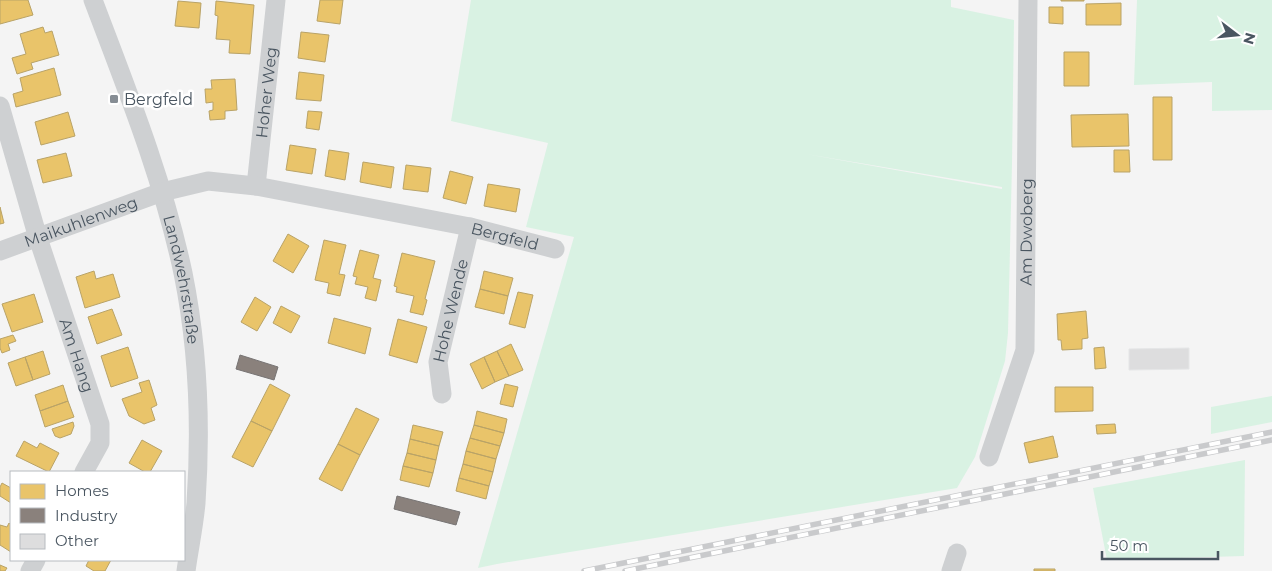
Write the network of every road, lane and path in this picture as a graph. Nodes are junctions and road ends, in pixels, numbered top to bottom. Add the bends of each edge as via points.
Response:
1 (93, 0) edge
2 (276, 0) edge
3 (1028, 0) edge
4 (0, 106) edge
5 (256, 186) junction
6 (162, 192) junction
7 (470, 228) junction
8 (38, 238) junction
9 (555, 249) dead end
10 (0, 251) edge
11 (442, 394) dead end
12 (989, 457) dead end
13 (85, 471) edge
14 (957, 553) dead end
15 (186, 571) edge
16 (950, 571) edge

1 - 6 street, Landwehrstraße
2 - 5 street, Hoher Weg
3 - 12 street, Am Dwoberg via 1025,350
4 - 8 street, Am Hang
5 - 6 street, Bergfeld via 208,181
5 - 7 street, Bergfeld
6 - 8 street, Maikuhlenweg
6 - 15 street, Landwehrstraße via 183,274 197,382 196,505
7 - 9 street, Bergfeld
7 - 11 street, Hohe Wende via 438,362
8 - 10 street, Maikuhlenweg
8 - 13 street, Am Hang via 100,424 100,443
14 - 16 street

